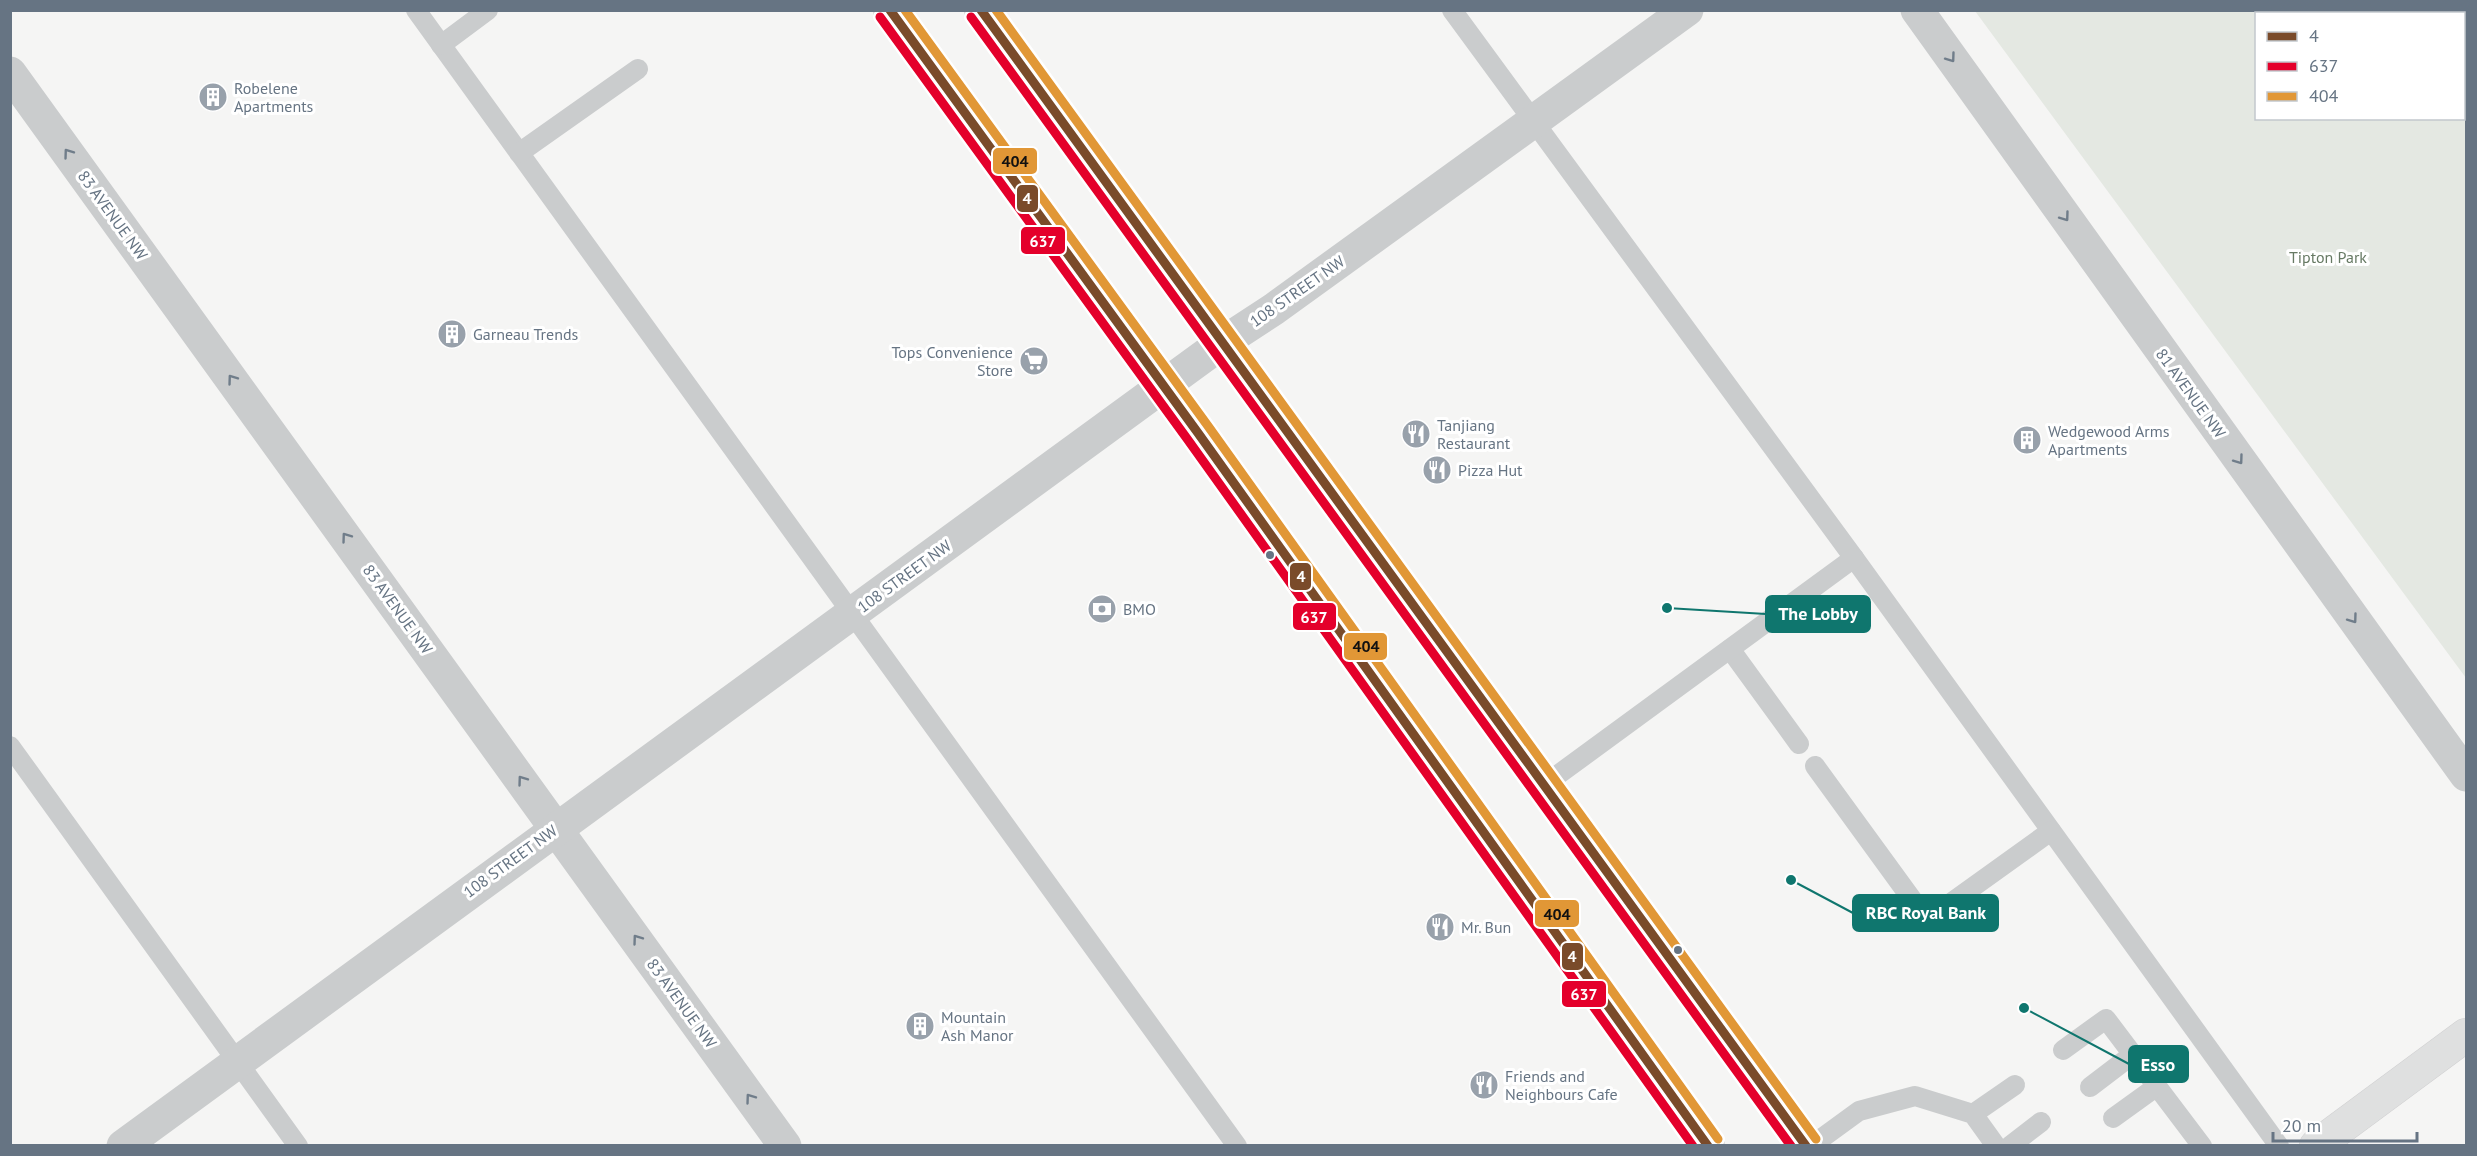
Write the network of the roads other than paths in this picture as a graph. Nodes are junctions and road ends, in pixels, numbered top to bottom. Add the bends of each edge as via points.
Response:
1 (416, 10) edge
2 (488, 10) edge
3 (890, 10) edge
4 (981, 10) edge
5 (1452, 10) edge
6 (1687, 10) edge
7 (1917, 10) edge
8 (441, 45) junction
9 (638, 69) dead end
10 (10, 73) edge
11 (1532, 122) junction
12 (519, 153) junction
13 (1222, 344) junction
14 (1163, 386) junction
15 (1854, 558) junction
16 (853, 613) junction
17 (1730, 649) junction
18 (1799, 744) dead end
19 (10, 746) edge
20 (1815, 766) dead end
21 (2466, 775) edge
22 (1544, 785) junction
23 (556, 827) junction
24 (2051, 831) junction
25 (2466, 1035) edge
26 (2063, 1050) dead end
27 (2132, 1055) junction
28 (238, 1062) junction
29 (2015, 1085) dead end
30 (2090, 1087) dead end
31 (2156, 1087) junction
32 (1973, 1114) junction
33 (2113, 1118) dead end
34 (2041, 1122) dead end
35 (123, 1146) edge
36 (298, 1146) edge
37 (784, 1146) edge
38 (1237, 1146) edge
39 (1708, 1146) edge
40 (1806, 1146) edge
41 (1811, 1146) edge
42 (1996, 1146) edge
43 (2010, 1146) edge
44 (2202, 1146) edge
45 (2279, 1146) edge
46 (2316, 1146) edge

1 - 8 lane
2 - 8 lane
3 - 14 main road
4 - 13 main road
5 - 11 lane
6 - 11 street, 108 STREET NW
7 -> 21 street, 81 AVENUE NW
8 - 12 lane
9 - 12 lane
23 -> 10 street, 83 AVENUE NW
11 - 13 street, 108 STREET NW
11 - 15 lane
12 - 16 lane
13 - 14 street, 108 STREET NW
13 - 22 main road
14 - 16 street, 108 STREET NW
14 - 39 main road
15 - 17 lane
15 - 24 lane
16 - 23 street, 108 STREET NW
16 - 38 lane
17 - 18 lane
17 - 22 lane
19 - 28 lane
20 - 24 lane via 1927,920
22 - 40 main road
23 - 28 street, 108 STREET NW
37 -> 23 street, 83 AVENUE NW
24 - 45 lane
25 - 46 main road
26 - 27 lane via 2106,1019
27 - 30 lane
27 - 31 lane
28 - 35 street, 108 STREET NW
28 - 36 lane
29 - 32 lane
31 - 33 lane
31 - 44 lane
32 - 41 lane via 1914,1096 1859,1111
32 - 42 lane
34 - 43 lane

